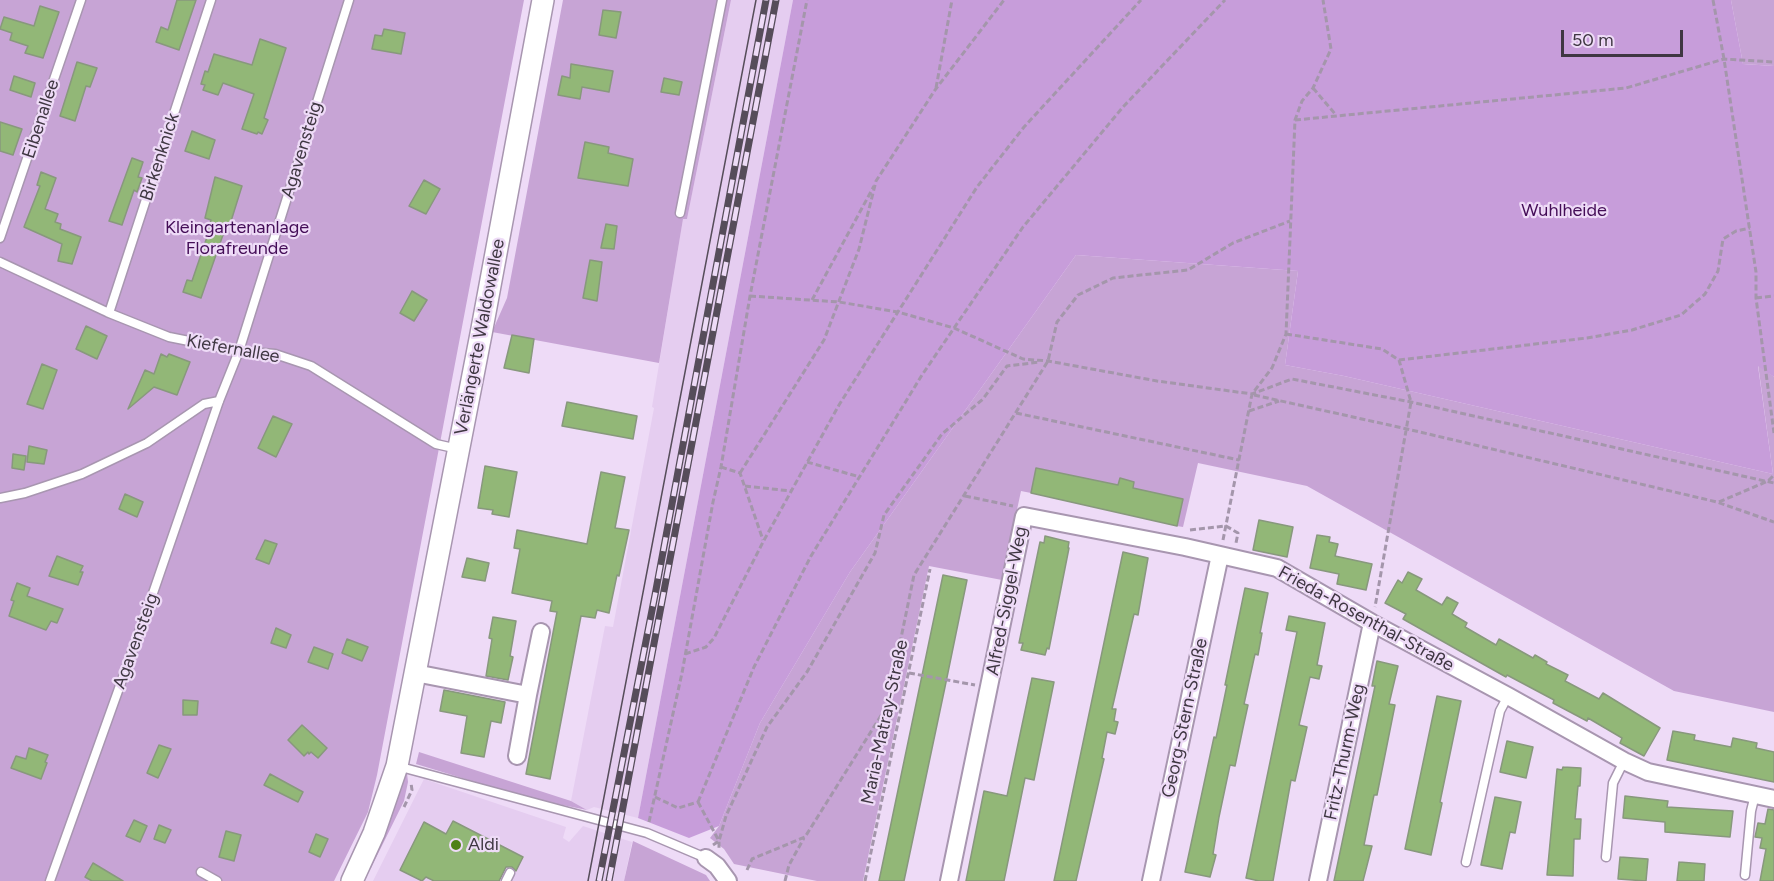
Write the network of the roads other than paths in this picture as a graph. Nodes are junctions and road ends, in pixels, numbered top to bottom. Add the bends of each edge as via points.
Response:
1 (81, 0) edge
2 (211, 0) edge
3 (349, 0) edge
4 (543, 0) edge
5 (722, 0) edge
6 (680, 213) dead end
7 (0, 238) edge
8 (0, 262) edge
9 (109, 313) junction
10 (239, 351) junction
11 (219, 401) junction
12 (459, 449) junction
13 (0, 498) edge
14 (1227, 552) junction
15 (1372, 623) junction
16 (541, 632) dead end
17 (415, 673) junction
18 (528, 695) junction
19 (1508, 696) junction
20 (517, 756) dead end
21 (1624, 761) junction
22 (397, 766) junction
23 (1755, 795) junction
24 (1774, 799) edge
25 (708, 856) joint
26 (1606, 857) dead end
27 (1466, 862) dead end
28 (201, 872) dead end
29 (1745, 875) dead end
30 (50, 881) edge
31 (217, 881) edge
32 (352, 881) edge
33 (728, 881) edge
34 (949, 881) edge
35 (1151, 881) edge
36 (1318, 881) edge

1 - 7 lane, Eibenallee
2 - 9 lane, Birkenknick
3 - 10 lane, Agavensteig
4 - 12 street, Verlängerte Waldowallee
5 - 6 lane
8 - 9 lane, Kiefernallee
9 - 10 lane, Kiefernallee via 169,337
10 - 11 lane, Agavensteig
10 - 12 lane, Kiefernallee via 275,354 311,366 436,444
11 - 13 lane via 204,404 147,443 82,474
11 - 30 lane, Agavensteig
12 - 17 street, Verlängerte Waldowallee
14 - 15 street, Frieda-Rosenthal-Straße via 1276,568
14 - 34 street, Alfred-Siggel-Weg via 1024,516
14 - 35 street, Georg-Stern-Straße
15 - 19 street, Frieda-Rosenthal-Straße
15 - 36 street, Fritz-Thurm-Weg
16 - 18 street
17 - 18 street
17 - 22 street, Verlängerte Waldowallee
18 - 20 street
19 - 21 street, Frieda-Rosenthal-Straße
19 - 27 lane via 1500,711
21 - 23 street, Frieda-Rosenthal-Straße via 1648,772
21 - 26 lane via 1613,783
22 - 25 lane via 647,833
22 - 32 street, Verlängerte Waldowallee
23 - 24 street, Frieda-Rosenthal-Straße
23 - 29 lane
25 - 33 street
28 - 31 lane

